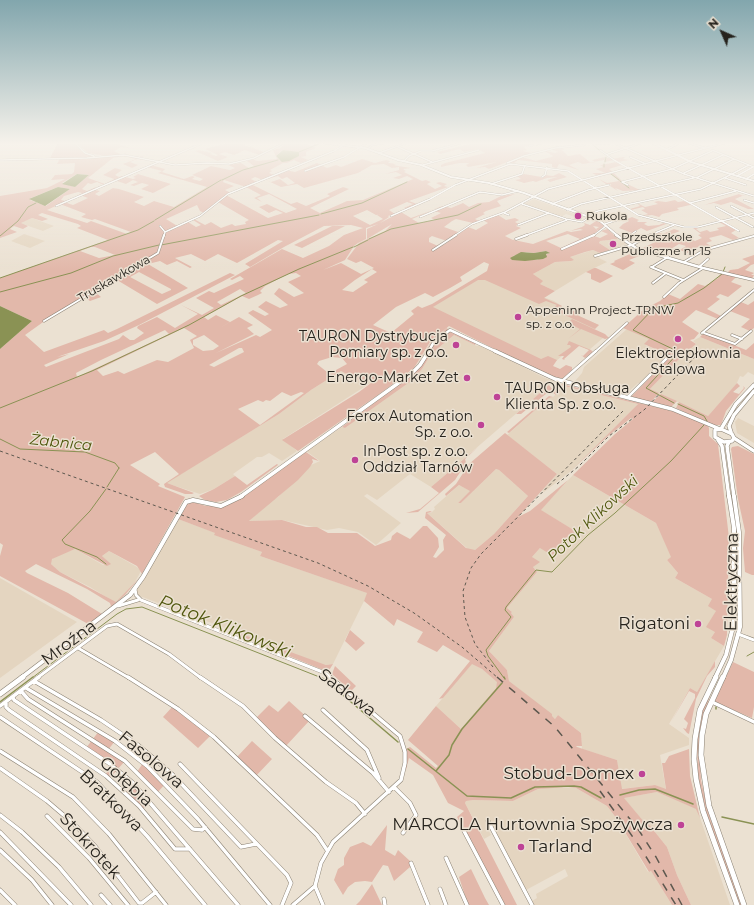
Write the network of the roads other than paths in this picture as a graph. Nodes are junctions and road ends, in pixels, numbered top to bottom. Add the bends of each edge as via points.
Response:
1 (104, 185) edge
2 (250, 185) edge
3 (456, 185) edge
4 (496, 185) edge
5 (563, 185) edge
6 (592, 185) edge
7 (608, 185) edge
8 (663, 185) edge
9 (710, 185) edge
10 (719, 185) edge
11 (660, 186) junction
12 (596, 188) junction
13 (736, 190) junction
14 (518, 191) junction
15 (675, 195) junction
16 (533, 196) junction
17 (754, 196) edge
18 (610, 197) junction
19 (744, 200) dead end
20 (690, 203) junction
21 (754, 203) edge
22 (521, 204) junction
23 (552, 204) junction
24 (56, 206) dead end
25 (623, 206) junction
26 (731, 206) dead end
27 (716, 207) dead end
28 (567, 210) junction
29 (503, 212) junction
30 (548, 213) junction
31 (754, 213) edge
32 (617, 214) dead end
33 (748, 215) junction
34 (392, 216) dead end
35 (509, 216) dead end
36 (420, 217) dead end
37 (588, 217) junction
38 (736, 218) junction
39 (754, 218) edge
40 (568, 219) junction
41 (722, 221) junction
42 (518, 225) dead end
43 (606, 225) junction
44 (675, 225) junction
45 (160, 226) dead end
46 (753, 227) dead end
47 (636, 231) dead end
48 (739, 231) dead end
49 (166, 232) junction
50 (754, 236) edge
51 (516, 239) dead end
52 (623, 240) junction
53 (631, 245) junction
54 (562, 249) dead end
55 (433, 250) dead end
56 (595, 256) dead end
57 (668, 257) junction
58 (708, 259) dead end
59 (684, 262) junction
60 (699, 267) junction
61 (703, 268) junction
62 (666, 273) junction
63 (684, 280) junction
64 (754, 280) edge
65 (653, 283) dead end
66 (754, 290) edge
67 (753, 293) edge
68 (664, 297) dead end
69 (44, 321) dead end
70 (627, 323) dead end
71 (751, 331) dead end
72 (732, 335) dead end
73 (742, 339) junction
74 (669, 356) dead end
75 (562, 382) junction
76 (754, 385) edge
77 (754, 391) edge
78 (627, 398) junction
79 (704, 422) junction
80 (721, 429) junction
81 (714, 432) junction
82 (731, 432) junction
83 (734, 438) junction
84 (718, 440) junction
85 (730, 442) junction
86 (748, 448) junction
87 (754, 451) edge
88 (134, 589) junction
89 (130, 595) junction
90 (136, 595) junction
91 (139, 600) junction
92 (117, 606) junction
93 (738, 634) junction
94 (754, 640) edge
95 (77, 648) junction
96 (34, 681) junction
97 (26, 688) junction
98 (21, 691) junction
99 (0, 694) edge
100 (13, 697) junction
101 (6, 702) junction
102 (711, 702) junction
103 (0, 706) edge
104 (323, 710) dead end
105 (305, 716) dead end
106 (0, 717) edge
107 (754, 722) edge
108 (0, 751) edge
109 (180, 764) dead end
110 (0, 768) edge
111 (380, 780) junction
112 (394, 787) junction
113 (389, 792) junction
114 (365, 814) junction
115 (0, 815) edge
116 (47, 816) dead end
117 (488, 821) dead end
118 (205, 827) junction
119 (464, 831) dead end
120 (0, 832) edge
121 (403, 833) dead end
122 (256, 844) junction
123 (191, 849) junction
124 (0, 850) edge
125 (327, 850) junction
126 (446, 858) dead end
127 (411, 863) dead end
128 (315, 886) junction
129 (440, 889) dead end
130 (0, 890) edge
131 (156, 892) junction
132 (101, 895) dead end
133 (384, 899) dead end
134 (14, 905) edge
135 (52, 905) edge
136 (71, 905) edge
137 (91, 905) edge
138 (110, 905) edge
139 (128, 905) edge
140 (166, 905) edge
141 (205, 905) edge
142 (238, 905) edge
143 (270, 905) edge
144 (282, 905) edge
145 (293, 905) edge
146 (323, 905) edge
147 (385, 905) edge
148 (428, 905) edge
149 (446, 905) edge
150 (467, 905) edge
151 (502, 905) edge
152 (532, 905) edge
153 (737, 905) edge
154 (744, 905) edge

1 - 24 street
2 - 49 street via 228,194 200,216
3 - 34 street
4 - 14 main road
5 - 16 street
6 - 12 street
7 - 12 street
8 - 11 street
9 - 15 street
10 - 13 street
11 - 15 street
11 - 18 street
12 - 18 street
12 - 23 street
13 - 17 street
13 - 20 street
14 - 16 main road
14 - 36 street via 502,195 480,192
15 - 20 street
15 - 25 street
16 - 22 street
16 - 23 main road
18 - 25 street
18 - 28 street
19 - 21 street
20 - 41 street
22 - 29 street
22 - 30 street
23 - 28 main road
25 - 37 street via 598,211
25 - 44 street via 640,216
26 - 33 street
27 - 38 street
28 - 37 main road
29 - 35 street
29 - 55 street via 472,224
30 - 40 street
30 - 42 street
31 - 33 street
32 - 43 street via 623,218
33 - 38 street
33 - 39 street
37 - 40 street via 582,222
37 - 43 main road
38 - 41 street
38 - 46 street
40 - 51 street
41 - 44 street via 691,228
41 - 48 street
43 - 52 main road
43 - 54 street via 591,237
44 - 53 street via 659,230
45 - 49 street
47 - 52 street
49 - 69 street, Truskawkowa via 158,253
50 - 59 street via 704,250
52 - 53 main road
53 - 56 street
53 - 57 main road
57 - 59 main road
57 - 62 street via 651,267
58 - 60 street
59 - 60 main road
60 - 61 main road
61 - 63 street
61 - 64 main road
62 - 63 street
62 - 65 street
63 - 68 street
66 - 67 street
67 - 73 street via 703,333 735,344
70 - 75 street
71 - 73 street
72 - 73 street
74 - 78 street
75 - 78 main road
75 - 88 main road via 452,330 437,339 411,374 237,499 220,506 190,500 185,503
76 - 80 main road via 732,410
77 - 82 main road via 734,415 730,426
78 - 79 main road via 678,411
79 - 80 main road
79 - 81 main road, Elektryczna
80 - 81 main road
80 - 82 main road
81 - 84 main road, Elektryczna
82 - 83 main road
83 - 85 main road
83 - 86 main road
84 - 85 main road
84 - 153 main road, Elektryczna via 722,446 734,528 734,623 726,655 700,710 694,739 694,759 704,811
85 - 86 main road
85 - 93 main road, Elektryczna via 727,446 740,541
86 - 87 main road
88 - 89 main road, Mroźna
88 - 90 street, Sadowa
89 - 90 street
89 - 91 street
89 - 92 main road, Mroźna
90 - 91 street, Sadowa
91 - 92 street
91 - 112 street, Sadowa via 325,673 400,736 405,763 400,780
92 - 99 main road, Mroźna
93 - 94 street
93 - 102 main road, Elektryczna via 731,660
95 - 96 street
95 - 114 street via 107,626 121,625 170,654 214,688 243,706 275,738 326,782 356,803
95 - 125 street via 178,709 214,738 303,821
96 - 97 street
96 - 122 street, Fasolowa via 138,745 172,775 241,847
97 - 98 street
97 - 118 street via 129,751 172,791
98 - 100 street
98 - 118 street via 28,699 125,761 193,829 202,830
100 - 101 street
100 - 123 street, Gołębia via 34,714 113,766 133,784
101 - 103 street
101 - 123 street, Gołębia via 9,710 106,776 139,806 175,849
102 - 107 street
102 - 154 main road, Elektryczna via 702,735 703,776 711,814
104 - 111 street via 367,750
105 - 111 street
106 - 141 street, Bratkowa via 97,782 143,831
108 - 131 street, Stokrotek via 73,797 109,834
109 - 122 street, Fasolowa
110 - 131 street, Stokrotek via 64,815 95,846 139,903
111 - 113 street
112 - 113 street, Sadowa
112 - 121 street via 410,803 416,815
113 - 114 street, Sadowa
114 - 125 street, Sadowa
115 - 137 street via 59,866
116 - 139 street via 89,858
117 - 152 street
118 - 143 street
119 - 151 street
120 - 136 street
122 - 144 street, Fasolowa via 290,879 290,886
123 - 142 street, Gołębia
124 - 135 street via 32,880
125 - 128 street, Sadowa
126 - 150 street
127 - 148 street
128 - 145 street
128 - 146 street
129 - 149 street
130 - 134 street
131 - 140 street, Stokrotek
132 - 138 street
133 - 147 street

